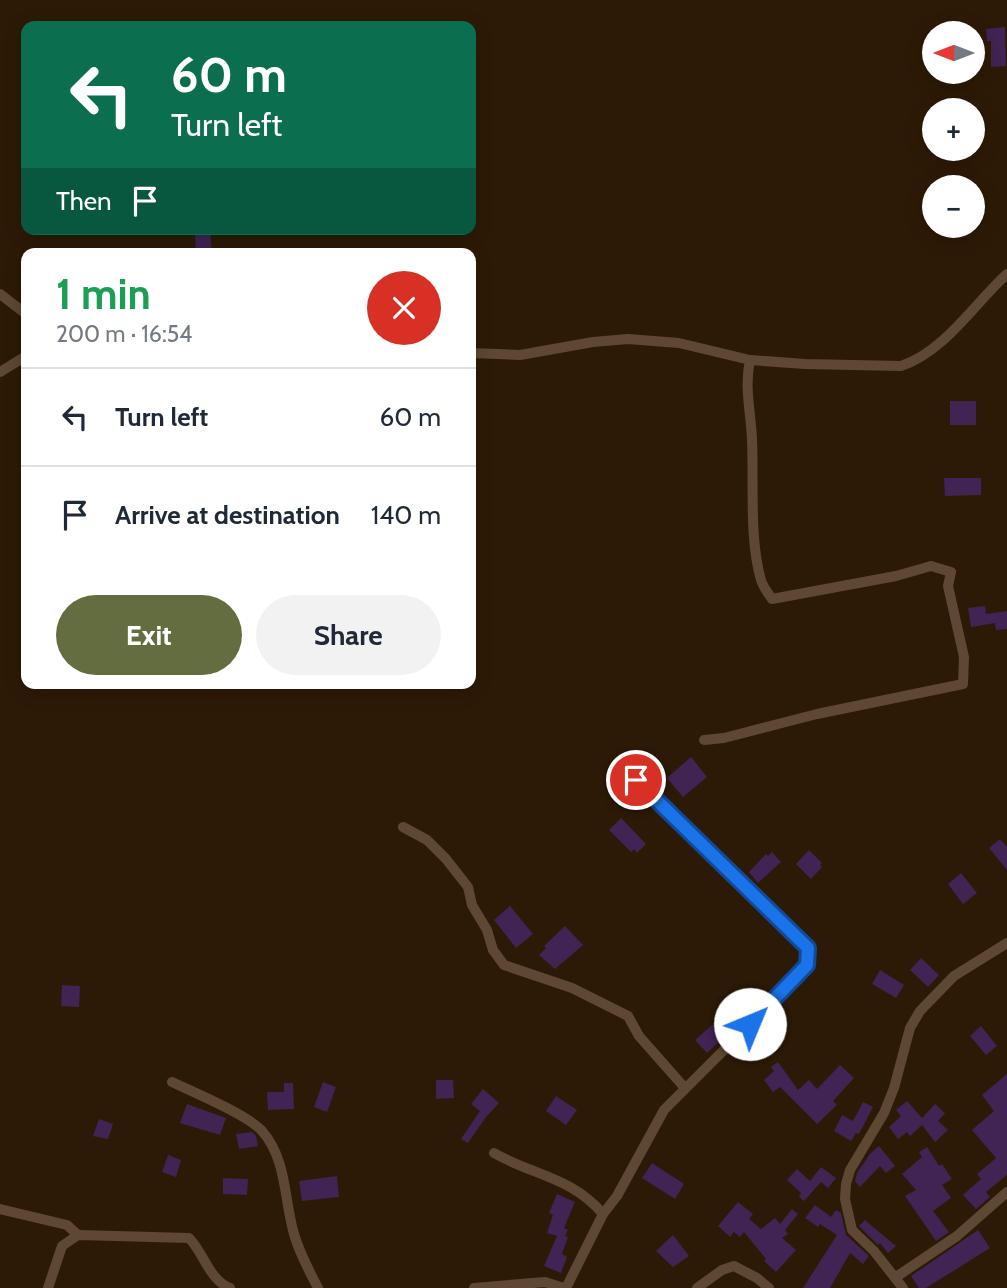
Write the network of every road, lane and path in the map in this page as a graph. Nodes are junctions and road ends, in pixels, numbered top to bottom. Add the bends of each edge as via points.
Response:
1 (1007, 274) edge
2 (0, 295) edge
3 (21, 310) edge
4 (476, 353) edge
5 (21, 359) edge
6 (750, 360) junction
7 (0, 372) edge
8 (704, 740) dead end
9 (636, 780) dead end
10 (403, 827) dead end
11 (1007, 943) edge
12 (172, 1082) dead end
13 (684, 1087) junction
14 (494, 1153) dead end
15 (1007, 1192) edge
16 (0, 1209) edge
17 (603, 1214) junction
18 (78, 1236) junction
19 (896, 1278) junction
20 (48, 1288) edge
21 (230, 1288) edge
22 (318, 1288) edge
23 (474, 1288) edge
24 (565, 1288) edge
25 (697, 1288) edge
26 (769, 1288) edge
27 (903, 1288) edge

1 - 6 street via 948,336 916,361 884,367
2 - 3 street
4 - 6 street via 520,355 628,340 680,344
5 - 7 street
6 - 8 street via 746,376 756,544 762,582 772,599 931,566 950,572 948,586 964,657 963,684
9 - 13 street via 808,948 803,971
10 - 13 street via 427,840 468,887 472,905 504,965 572,988 628,1016 639,1036
11 - 19 street via 954,976 920,1011 910,1028 884,1113 850,1170 845,1199 852,1230
12 - 22 street via 262,1130 286,1189 293,1233
13 - 17 street via 664,1110
14 - 17 street via 572,1187
15 - 19 street via 957,1236
16 - 18 street via 67,1225
17 - 24 street
18 - 20 street via 62,1246
18 - 21 street via 189,1238 210,1271
19 - 27 street
23 - 24 street via 545,1282
25 - 26 street via 734,1266

